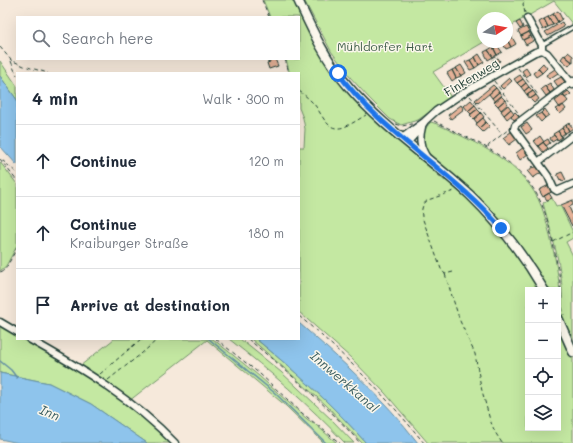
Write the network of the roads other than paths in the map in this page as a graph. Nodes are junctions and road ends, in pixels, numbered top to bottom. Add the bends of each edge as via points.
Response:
1 (298, 0) edge
2 (527, 18) road end
3 (573, 27) edge
4 (542, 47) junction
5 (572, 83) edge
6 (425, 121) junction
7 (573, 135) edge
8 (405, 140) junction
9 (428, 159) junction
10 (538, 162) junction
11 (573, 184) edge
12 (542, 287) edge
13 (561, 317) edge
14 (0, 322) edge
15 (16, 331) edge
16 (31, 340) edge
17 (573, 352) edge
18 (175, 443) edge

1 - 8 main road via 316,37 347,85 371,112
2 - 4 street
3 - 4 lane
4 - 5 street
4 - 6 street, Finkenweg via 466,92
5 - 10 street via 514,127
6 - 8 street, Finkenweg
6 - 9 street via 420,134 421,146
7 - 10 street
8 - 9 main road
9 - 12 main road via 496,222 517,247
10 - 11 street via 557,191
13 - 17 main road
14 - 15 street
16 - 18 street via 102,383

